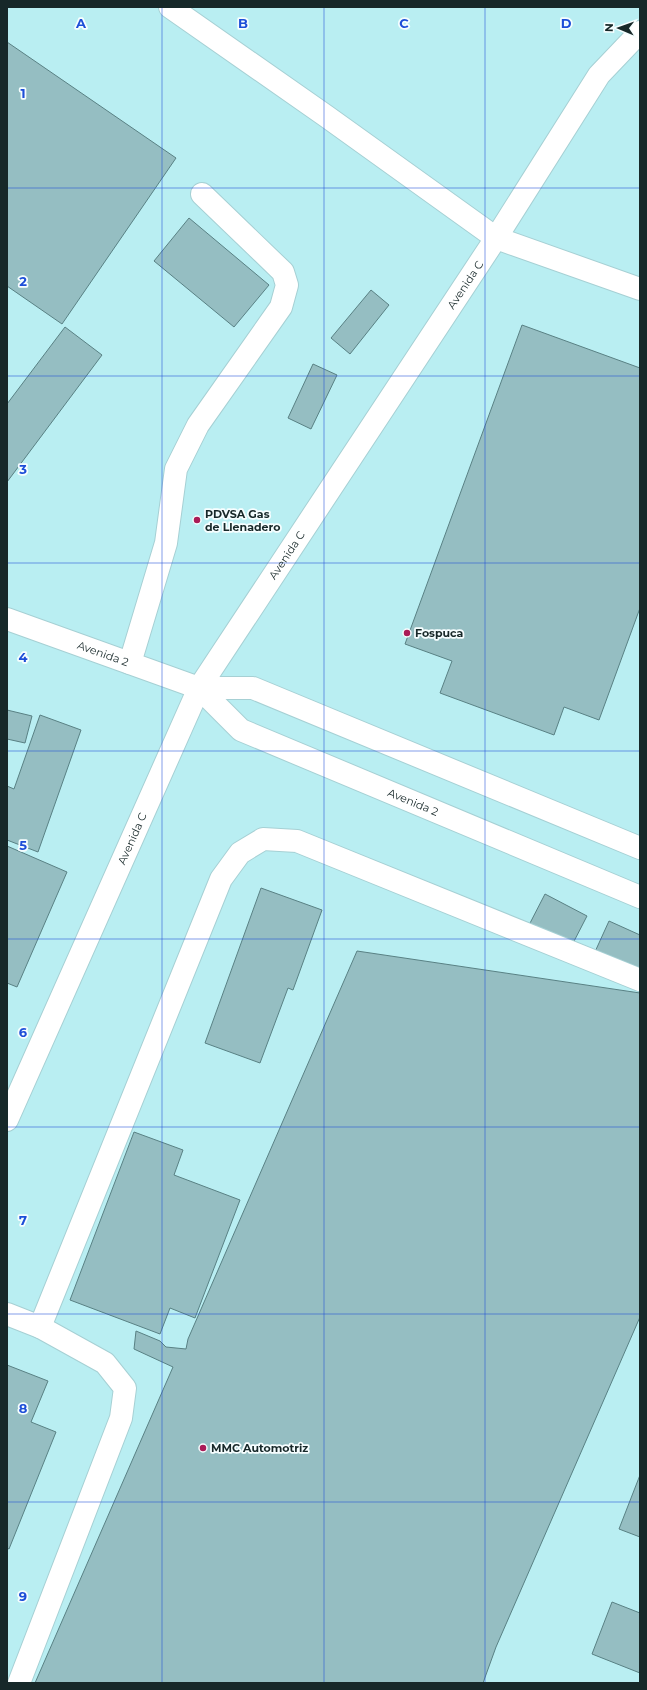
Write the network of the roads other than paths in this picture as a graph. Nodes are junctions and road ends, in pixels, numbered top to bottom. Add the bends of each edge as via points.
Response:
1 (170, 7) edge
2 (640, 32) edge
3 (202, 194) dead end
4 (496, 238) junction
5 (640, 290) edge
6 (7, 619) edge
7 (130, 663) junction
8 (199, 688) junction
9 (640, 848) edge
10 (640, 897) edge
11 (640, 980) edge
12 (7, 1120) edge
13 (7, 1314) edge
14 (40, 1327) junction
15 (19, 1683) edge

1 - 4 street
2 - 4 street, Avenida C via 599,75
3 - 7 street via 283,272 287,285 281,307 198,425 176,469 166,543
4 - 5 street
4 - 8 street, Avenida C
6 - 7 street, Avenida 2
7 - 8 street, Avenida 2
8 - 9 street, Avenida 2 via 253,688
8 - 10 street, Avenida 2 via 241,730
8 - 12 street, Avenida C
11 - 14 street via 297,841 263,838 240,854 221,879
13 - 14 street
14 - 15 street via 105,1363 126,1388 121,1418

